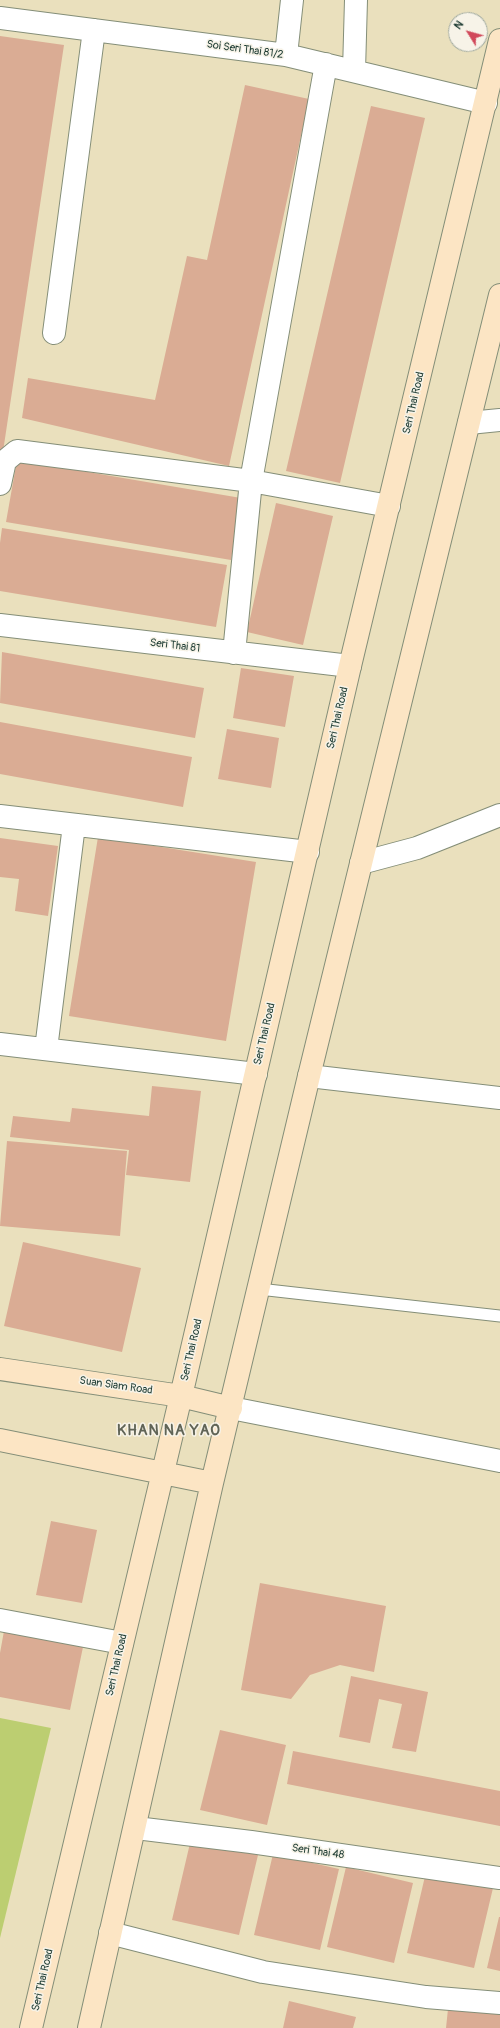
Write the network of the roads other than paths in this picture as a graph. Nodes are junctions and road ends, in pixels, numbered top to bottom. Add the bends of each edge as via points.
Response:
1 (292, 0) edge
2 (356, 0) edge
3 (0, 18) edge
4 (94, 30) junction
5 (500, 40) edge
6 (286, 55) junction
7 (326, 64) junction
8 (354, 71) junction
9 (486, 103) junction
10 (500, 295) edge
11 (54, 333) dead end
12 (500, 420) edge
13 (470, 423) junction
14 (251, 480) junction
15 (0, 484) edge
16 (389, 506) junction
17 (0, 625) edge
18 (234, 653) junction
19 (350, 666) junction
20 (0, 816) edge
21 (500, 816) edge
22 (74, 824) junction
23 (308, 852) junction
24 (361, 863) junction
25 (0, 1044) edge
26 (46, 1049) junction
27 (256, 1074) junction
28 (309, 1076) junction
29 (500, 1098) edge
30 (258, 1289) junction
31 (500, 1316) edge
32 (0, 1369) edge
33 (181, 1396) junction
34 (231, 1408) junction
35 (0, 1440) edge
36 (500, 1461) edge
37 (162, 1472) junction
38 (212, 1483) junction
39 (0, 1620) edge
40 (122, 1642) junction
41 (136, 1828) junction
42 (500, 1878) edge
43 (110, 1933) junction
44 (500, 2003) edge
45 (32, 2028) edge
46 (89, 2028) edge

1 - 6 street
2 - 8 street
3 - 4 street, Soi Seri Thai 81/2
4 - 6 street, Soi Seri Thai 81/2
4 - 11 street
5 - 9 main road, Seri Thai Road
6 - 7 street, Soi Seri Thai 81/2
7 - 8 street, Soi Seri Thai 81/2
7 - 14 street
8 - 9 street, Soi Seri Thai 81/2
9 - 16 main road, Seri Thai Road
10 - 13 main road
12 - 13 street
13 - 24 main road
14 - 15 street via 17,451 5,461
14 - 16 street
14 - 18 street
16 - 19 main road, Seri Thai Road
17 - 18 street, Seri Thai 81
18 - 19 street, Seri Thai 81
19 - 23 main road, Seri Thai Road
20 - 22 street
21 - 24 street via 417,848
22 - 23 street
22 - 26 street
23 - 27 main road, Seri Thai Road
24 - 28 main road
25 - 26 street
26 - 27 street
27 - 33 main road, Seri Thai Road
28 - 29 street
28 - 30 main road
30 - 31 lane
30 - 34 main road
32 - 33 main road, Suan Siam Road
33 - 34 main road, Suan Siam Road
33 - 37 main road, Seri Thai Road
34 - 36 street
34 - 38 main road
35 - 37 main road
37 - 38 main road
37 - 40 main road, Seri Thai Road
38 - 41 main road
39 - 40 street
40 - 45 main road, Seri Thai Road
41 - 42 street, Seri Thai 48
41 - 43 main road
43 - 44 street via 263,1972 426,1997
43 - 46 main road

